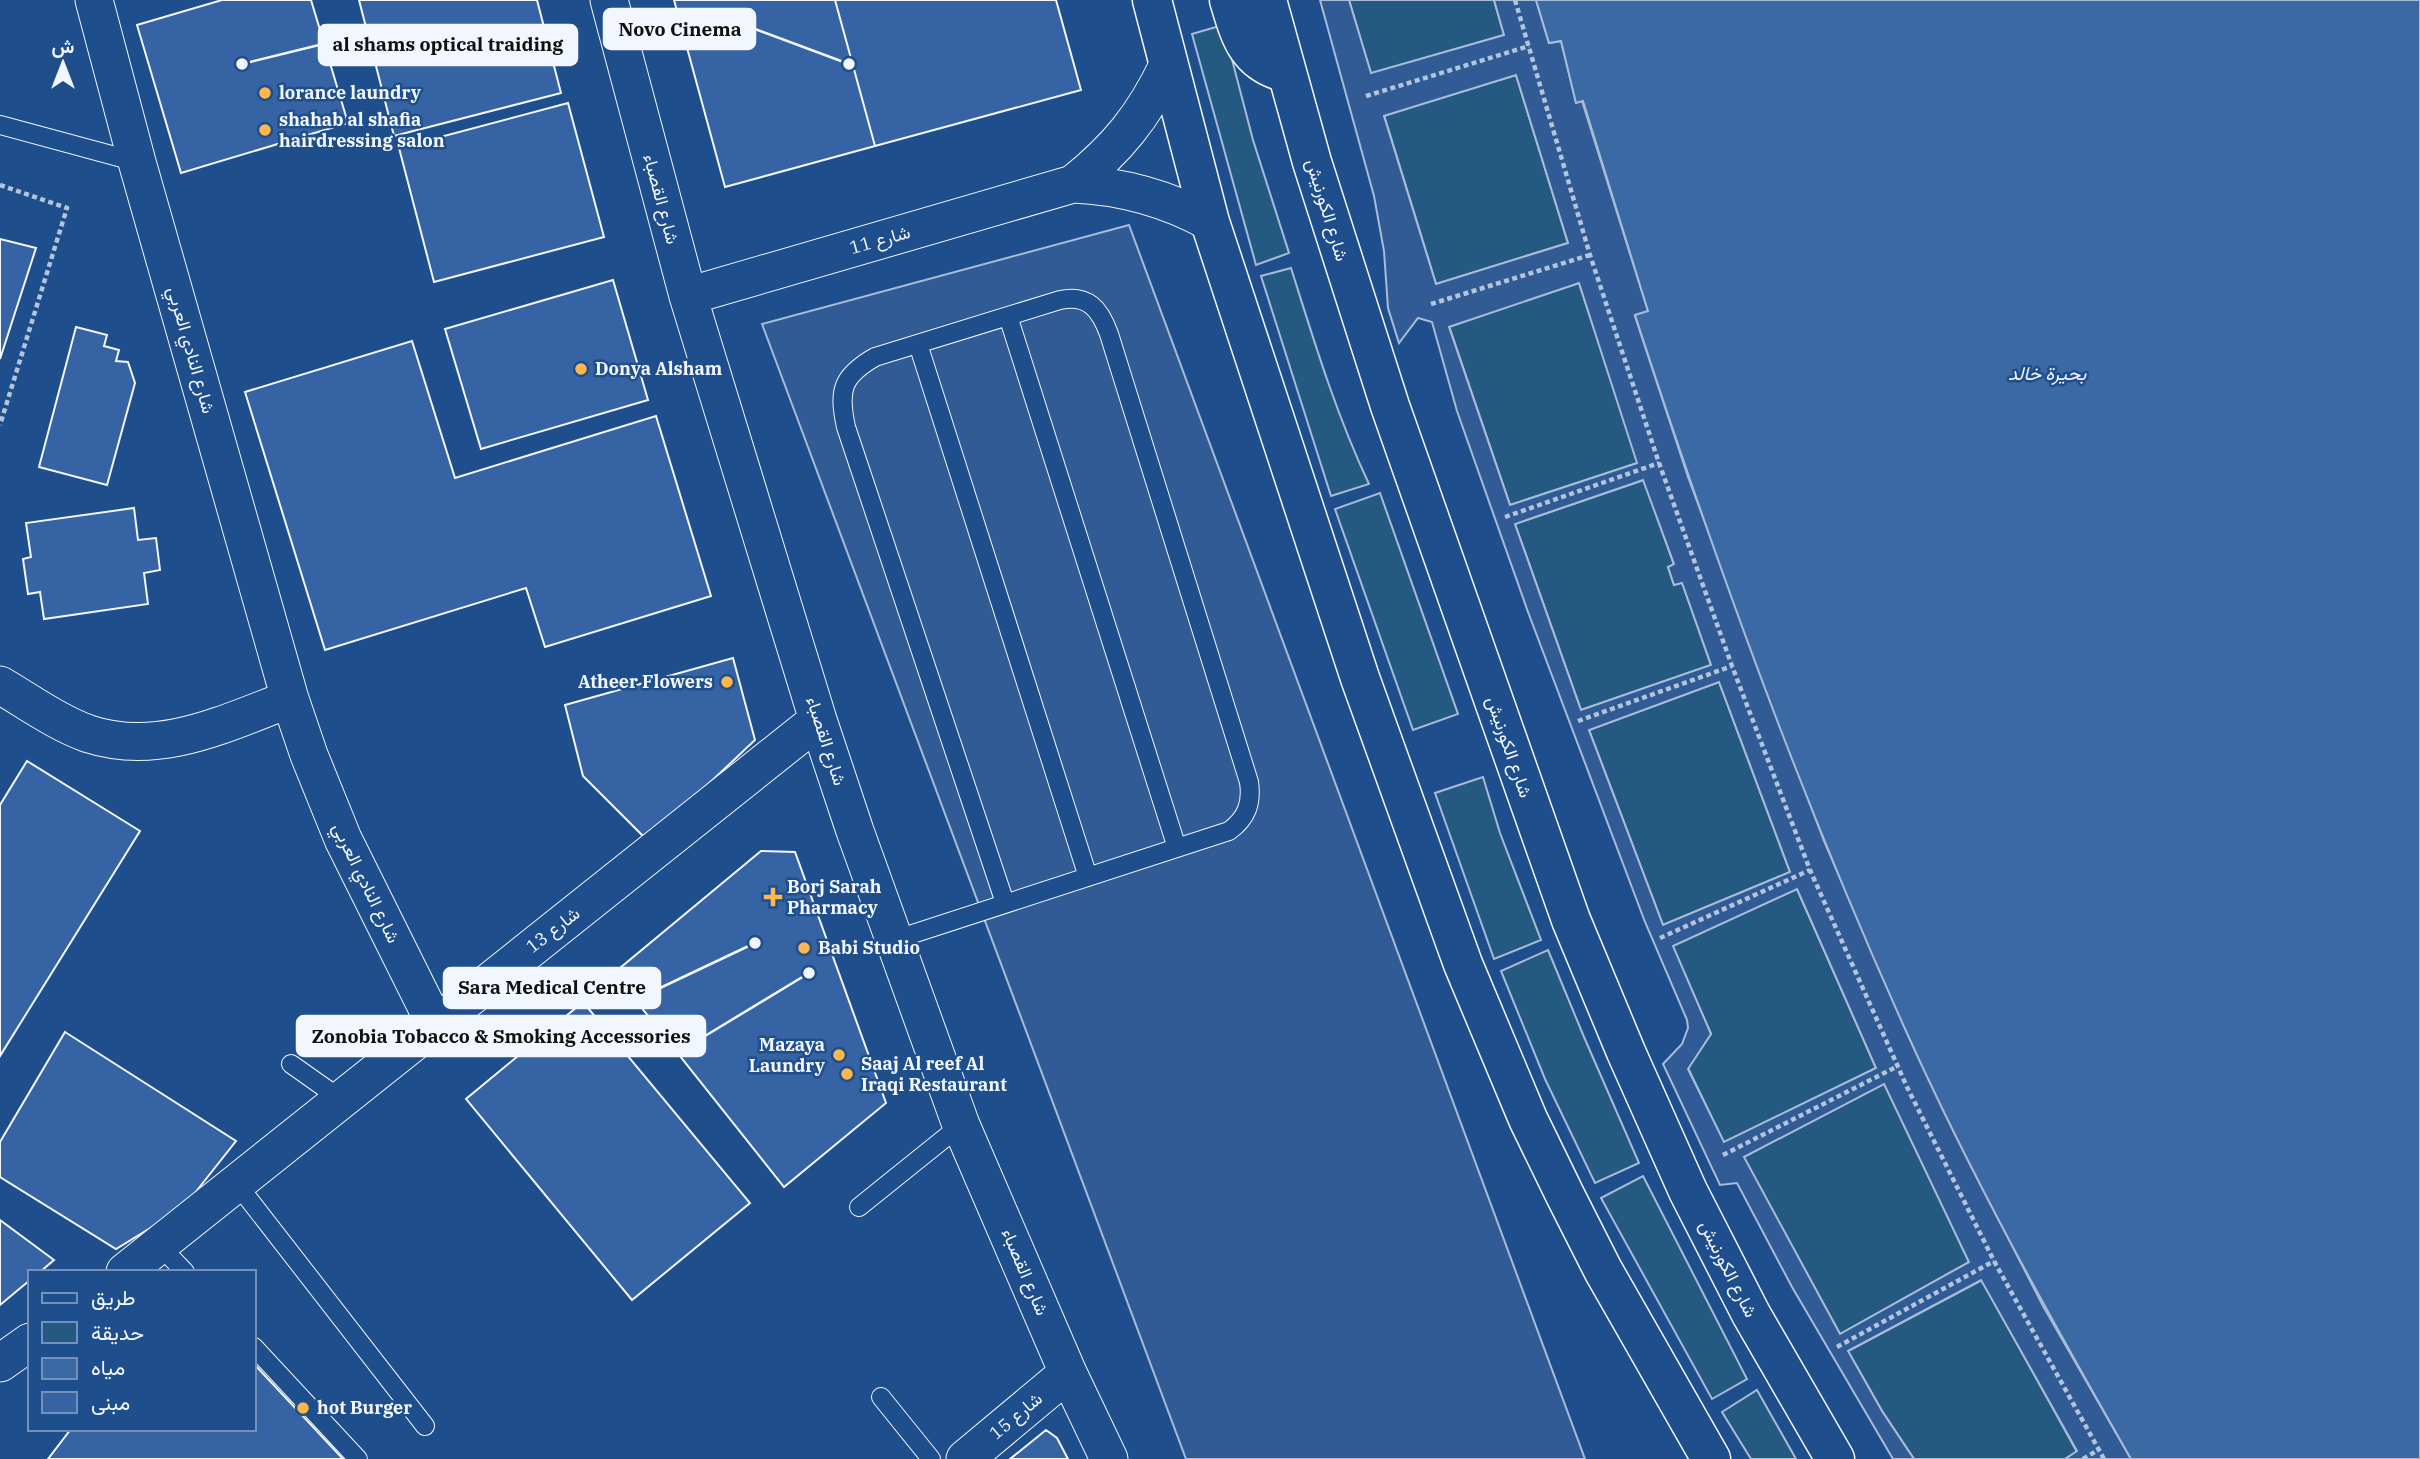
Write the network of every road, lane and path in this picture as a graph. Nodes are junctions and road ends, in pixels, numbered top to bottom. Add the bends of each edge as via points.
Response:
1 (94, 0) edge
2 (609, 0) edge
3 (1152, 0) edge
4 (1229, 0) edge
5 (1267, 0) edge
6 (1515, 0) edge
7 (1529, 46) junction
8 (1168, 65) junction
9 (1287, 73) junction
10 (1366, 96) dead end
11 (0, 125) edge
12 (136, 162) junction
13 (1073, 184) junction
14 (0, 186) edge
15 (1210, 222) junction
16 (1590, 255) junction
17 (688, 296) junction
18 (1431, 304) dead end
19 (1008, 316) junction
20 (918, 344) junction
21 (0, 425) edge
22 (1659, 463) junction
23 (1505, 517) dead end
24 (1732, 666) junction
25 (0, 685) edge
26 (290, 699) junction
27 (818, 720) junction
28 (1578, 721) dead end
29 (1177, 848) junction
30 (1810, 870) junction
31 (1088, 877) junction
32 (1005, 903) junction
33 (1660, 939) dead end
34 (894, 940) junction
35 (435, 1024) junction
36 (291, 1064) dead end
37 (1898, 1066) junction
38 (342, 1100) junction
39 (961, 1125) junction
40 (1723, 1155) dead end
41 (237, 1184) junction
42 (859, 1207) dead end
43 (173, 1259) edge
44 (1994, 1261) junction
45 (132, 1270) edge
46 (1837, 1347) dead end
47 (256, 1348) edge
48 (1068, 1373) junction
49 (881, 1397) dead end
50 (425, 1426) dead end
51 (2098, 1450) junction
52 (358, 1459) edge
53 (931, 1459) edge
54 (965, 1459) edge
55 (1109, 1459) edge
56 (1711, 1459) edge
57 (1835, 1459) edge
58 (2083, 1459) edge
59 (2104, 1459) edge

1 - 12 street, شارع النادي العربي
2 - 17 street, شارع القصباء
3 - 8 main road
4 - 9 main road via 1247,49 1265,65
5 - 9 main road, شارع الكورنيش
6 - 7 path
7 - 10 path
7 - 16 path
8 - 13 street, شارع 11 via 1150,101 1120,143
8 - 15 main road
9 - 57 main road, شارع الكورنيش via 1390,406 1571,920 1688,1191 1758,1326
11 - 12 lane
12 - 26 street, شارع النادي العربي
13 - 15 street, شارع 11 via 1158,198
13 - 17 street, شارع 11
14 - 21 path via 67,208
15 - 56 main road via 1360,678 1482,1010 1528,1119 1603,1270
16 - 18 path
16 - 22 path
17 - 27 street, شارع القصباء
19 - 20 lane
19 - 29 lane
19 - 29 lane via 1060,300 1090,303 1099,311 1117,360 1251,791 1248,810 1237,825
20 - 31 lane
20 - 32 lane via 875,357 852,373 844,383 843,412
22 - 23 path
22 - 24 path
24 - 28 path
24 - 30 path
25 - 26 street via 66,724 110,740 134,743 180,738
26 - 35 street, شارع النادي العربي via 344,839
27 - 34 street, شارع القصباء
27 - 35 street, شارع 13
29 - 31 lane
30 - 33 path
30 - 37 path
31 - 32 lane
32 - 34 lane
34 - 39 street, شارع القصباء
35 - 38 street, شارع 13
36 - 38 lane
37 - 40 path
37 - 44 path
38 - 41 street, شارع 13
39 - 42 lane
39 - 48 street, شارع القصباء
41 - 43 street, شارع 13
41 - 50 lane
43 - 45 street, شارع 13
44 - 46 path
44 - 51 path
47 - 52 lane
48 - 54 street, شارع 15
48 - 55 street, شارع القصباء
49 - 53 lane
51 - 58 path
51 - 59 path

